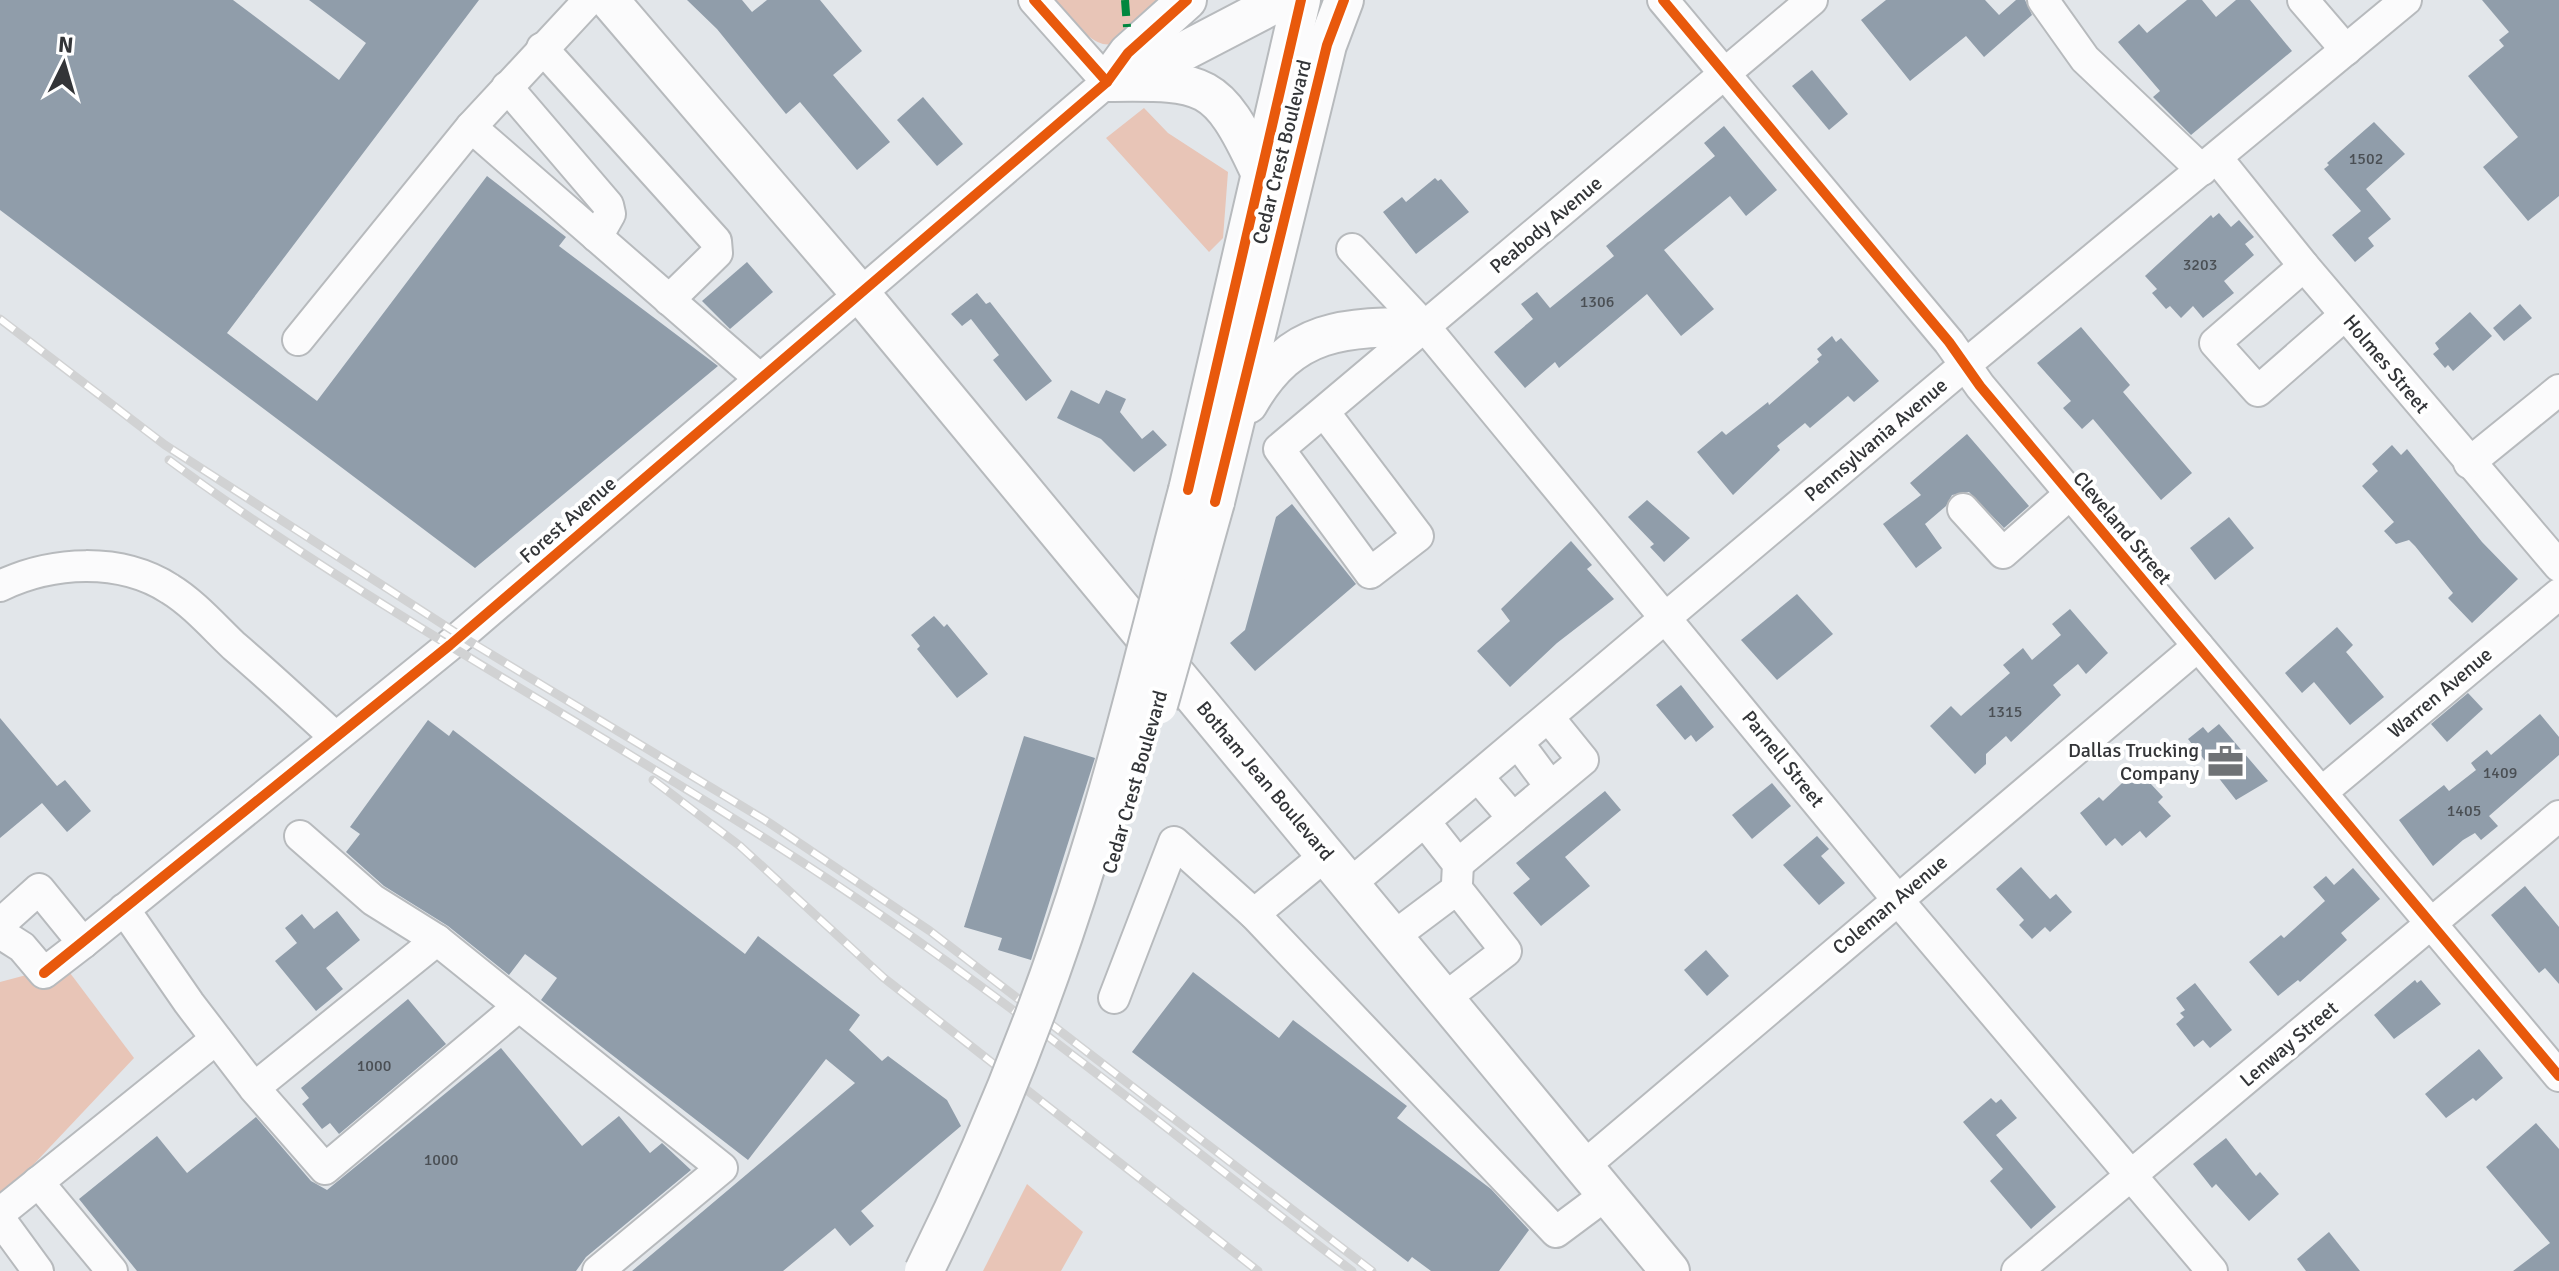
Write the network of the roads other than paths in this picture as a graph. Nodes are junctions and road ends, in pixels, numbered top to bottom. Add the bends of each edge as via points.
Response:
1 (589, 0) edge
2 (609, 0) edge
3 (1034, 0) edge
4 (1187, 0) edge
5 (1282, 0) edge
6 (1301, 0) edge
7 (1312, 0) edge
8 (1344, 0) edge
9 (1663, 0) edge
10 (1812, 0) edge
11 (2043, 0) edge
12 (2303, 0) edge
13 (2406, 0) edge
14 (1327, 45) junction
15 (542, 48) junction
16 (2346, 50) junction
17 (1725, 74) junction
18 (1107, 82) junction
19 (507, 87) junction
20 (471, 127) junction
21 (2210, 164) junction
22 (1259, 170) junction
23 (597, 237) junction
24 (1352, 249) dead end
25 (2304, 266) junction
26 (859, 292) junction
27 (669, 300) junction
28 (2345, 315) junction
29 (1425, 327) junction
30 (298, 340) dead end
31 (1965, 365) junction
32 (759, 378) junction
33 (2559, 390) edge
34 (1324, 412) junction
35 (1234, 427) junction
36 (2469, 463) junction
37 (2070, 494) junction
38 (1202, 496) junction
39 (1963, 509) dead end
40 (2559, 566) edge
41 (0, 586) edge
42 (2559, 594) edge
43 (1668, 618) junction
44 (2198, 646) junction
45 (1549, 718) junction
46 (334, 736) junction
47 (1518, 743) junction
48 (1478, 777) junction
49 (1550, 786) junction
50 (2322, 792) junction
51 (2559, 816) edge
52 (1513, 818) junction
53 (1425, 822) junction
54 (300, 836) dead end
55 (1326, 855) junction
56 (1458, 876) junction
57 (1350, 884) junction
58 (1897, 899) junction
59 (124, 909) junction
60 (1254, 914) junction
61 (0, 924) edge
62 (2431, 924) junction
63 (0, 933) edge
64 (1393, 937) junction
65 (437, 940) junction
66 (83, 943) junction
67 (1114, 998) dead end
68 (1445, 998) junction
69 (519, 1006) junction
70 (216, 1039) junction
71 (2559, 1076) edge
72 (254, 1088) junction
73 (2133, 1175) junction
74 (1596, 1180) junction
75 (38, 1182) junction
76 (0, 1213) edge
77 (0, 1219) edge
78 (38, 1271) edge
79 (112, 1271) edge
80 (598, 1271) edge
81 (924, 1271) edge
82 (953, 1271) edge
83 (1670, 1271) edge
84 (2017, 1271) edge
85 (2212, 1271) edge

1 - 15 street
2 - 26 main road, Botham Jean Boulevard
3 - 18 street
4 - 18 main road via 1128,53
5 - 18 main road via 1146,71
6 - 22 main road, Cedar Crest Boulevard
7 - 14 main road
8 - 14 main road, Cedar Crest Boulevard
9 - 17 street, Cleveland Street
10 - 17 street, Peabody Avenue
11 - 21 street, Holmes Street via 2085,59
12 - 16 street
13 - 16 street, Pennsylvania Avenue
14 - 35 main road, Cedar Crest Boulevard
15 - 19 street
15 - 27 street via 716,241 717,253
16 - 21 street, Pennsylvania Avenue
17 - 29 street, Peabody Avenue
17 - 31 street, Cleveland Street
18 - 22 main road via 1177,81 1201,90 1237,123
18 - 26 street, Forest Avenue
19 - 20 street
19 - 23 street via 608,205 610,214
20 - 23 street
20 - 30 street
21 - 25 street, Holmes Street
21 - 31 street, Pennsylvania Avenue
22 - 38 main road, Cedar Crest Boulevard
23 - 27 street
24 - 29 street, Parnell Street
25 - 28 street, Holmes Street
25 - 28 street via 2215,343 2258,391
26 - 32 street, Forest Avenue
26 - 55 main road, Botham Jean Boulevard
27 - 32 street
28 - 36 street, Holmes Street
29 - 34 street, Peabody Avenue
29 - 35 main road via 1356,327 1297,346 1260,382
29 - 43 street, Parnell Street
31 - 37 street, Cleveland Street
31 - 43 street, Pennsylvania Avenue
32 - 46 street, Forest Avenue via 450,645
33 - 36 street
34 - 34 street, Peabody Avenue via 1279,449 1370,573 1418,536
35 - 38 main road, Cedar Crest Boulevard
36 - 40 street, Holmes Street
37 - 39 street via 2003,553
37 - 44 street, Cleveland Street
38 - 81 main road, Cedar Crest Boulevard, bridge via 1061,940 989,1132
38 - 82 main road, Cedar Crest Boulevard, bridge via 1122,829 1087,941 1016,1131
41 - 46 street via 55,569 129,570 171,589
42 - 50 street, Warren Avenue
43 - 45 street, Pennsylvania Avenue
43 - 58 street, Parnell Street
44 - 50 street, Cleveland Street
44 - 58 street, Coleman Avenue
45 - 47 street, Pennsylvania Avenue
45 - 49 street via 1583,760
46 - 59 street, Forest Avenue
47 - 48 street, Pennsylvania Avenue
47 - 49 street
48 - 52 street
48 - 53 street, Pennsylvania Avenue
49 - 52 street
50 - 62 street, Cleveland Street
51 - 62 street, Lenway Street
52 - 56 street
53 - 56 street
53 - 57 street, Pennsylvania Avenue
54 - 65 street via 373,900
55 - 57 main road, Botham Jean Boulevard
55 - 60 street
56 - 64 street
56 - 68 street via 1506,951
57 - 64 main road, Botham Jean Boulevard
58 - 73 street, Parnell Street
58 - 74 street, Coleman Avenue
59 - 66 street, Forest Avenue
59 - 70 street
60 - 67 street via 1174,842
60 - 74 street, Coleman Avenue via 1556,1232
61 - 66 street via 39,889
62 - 71 street, Cleveland Street
62 - 73 street, Lenway Street
63 - 66 street, Forest Avenue via 22,947 44,973
64 - 68 main road, Botham Jean Boulevard
65 - 69 street
65 - 72 street
68 - 74 main road, Botham Jean Boulevard
69 - 72 street via 325,1169
69 - 80 street via 722,1168
70 - 72 street
70 - 75 street
73 - 84 street, Lenway Street
73 - 85 street, Parnell Street
74 - 83 main road, Botham Jean Boulevard
75 - 76 street
75 - 79 street
77 - 78 street

